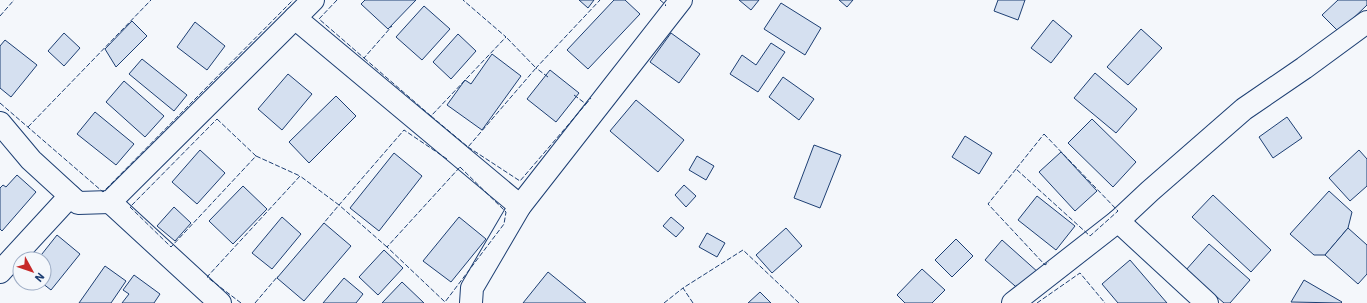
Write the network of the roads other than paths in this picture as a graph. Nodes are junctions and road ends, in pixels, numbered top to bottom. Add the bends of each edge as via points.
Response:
1 (312, 0) edge
2 (681, 0) edge
3 (295, 18) junction
4 (1367, 22) edge
5 (0, 123) edge
6 (70, 196) junction
7 (110, 202) junction
8 (520, 206) junction
9 (1118, 221) junction
10 (0, 272) edge
11 (220, 303) edge
12 (471, 303) edge
13 (1013, 303) edge
14 (1207, 303) edge

1 - 3 street
2 - 8 street
3 - 7 street
3 - 8 street
4 - 9 street via 1244,109
5 - 6 street via 31,160
6 - 7 street via 78,203
6 - 10 street
7 - 11 street
8 - 12 street via 472,288
9 - 13 street
9 - 14 street

